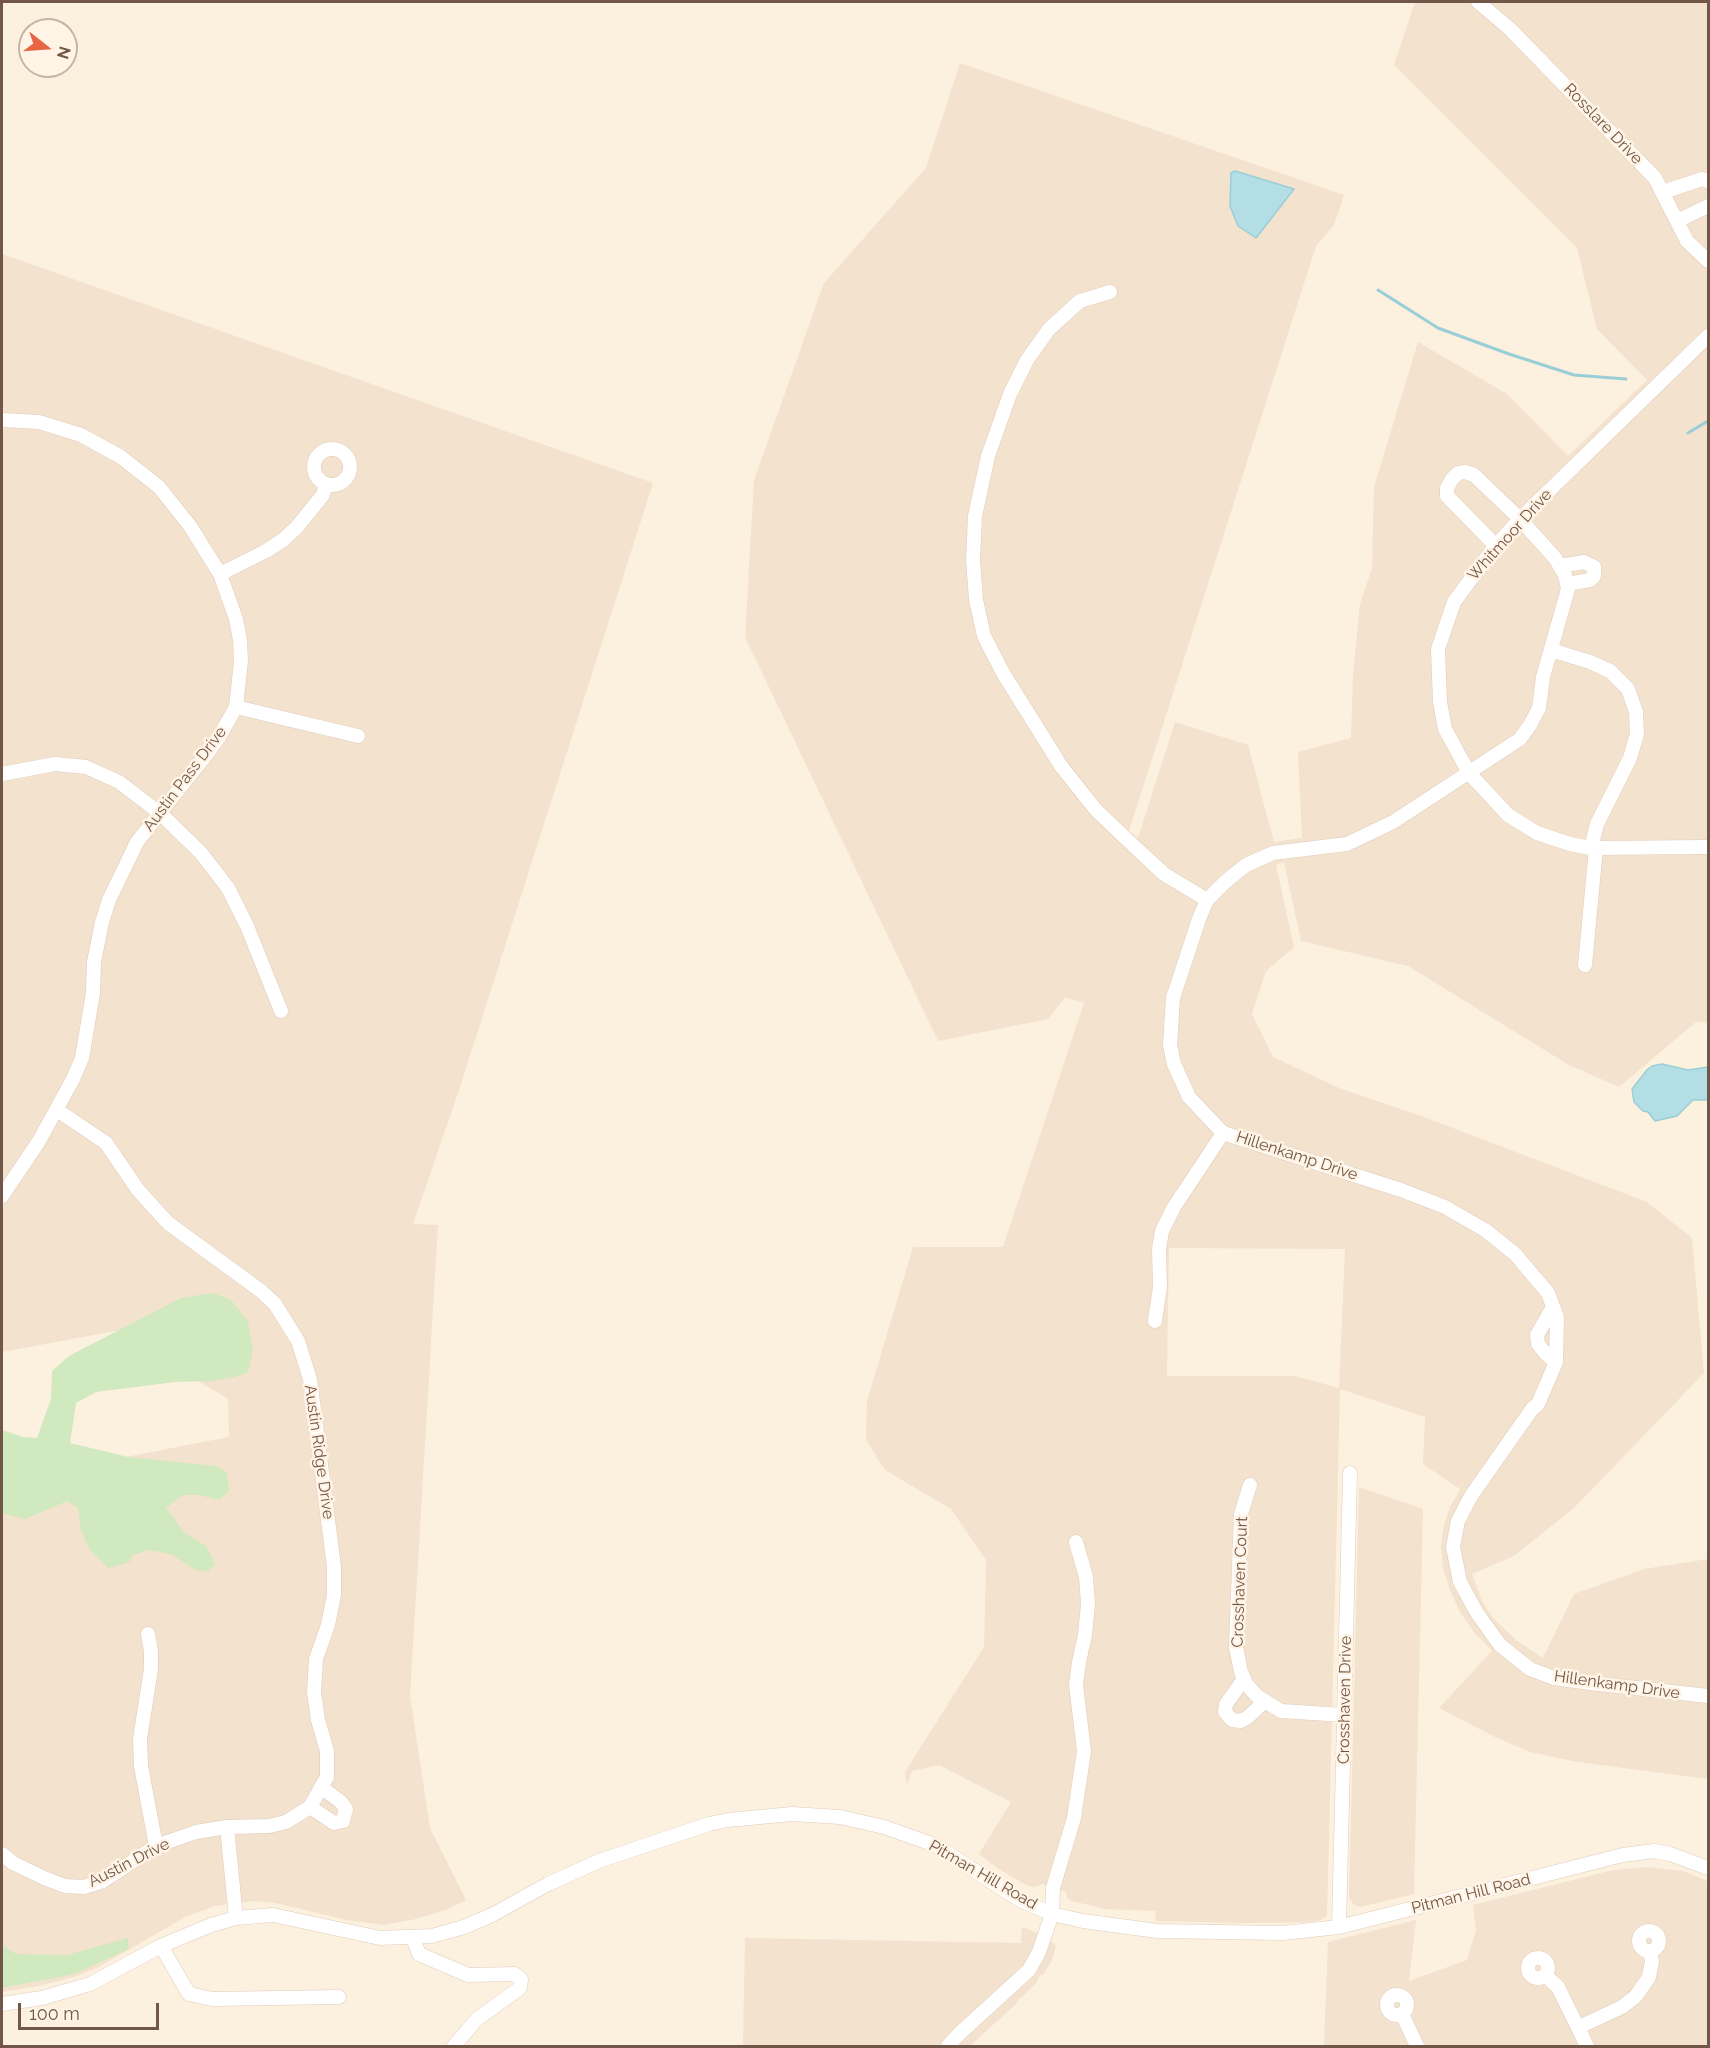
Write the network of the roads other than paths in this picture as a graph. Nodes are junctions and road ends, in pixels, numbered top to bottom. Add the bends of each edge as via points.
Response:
1 (1478, 2) edge
2 (1708, 182) edge
3 (1664, 192) junction
4 (1708, 206) edge
5 (1677, 221) junction
6 (1708, 261) edge
7 (1110, 292) dead end
8 (1708, 336) edge
9 (2, 420) edge
10 (327, 484) dead end
11 (1520, 519) junction
12 (1496, 546) junction
13 (1560, 566) junction
14 (220, 574) junction
15 (1567, 584) junction
16 (1551, 650) junction
17 (236, 707) junction
18 (358, 736) dead end
19 (1469, 773) junction
20 (2, 774) edge
21 (161, 814) junction
22 (1708, 847) edge
23 (1594, 848) junction
24 (1207, 900) junction
25 (1585, 965) dead end
26 (281, 1011) dead end
27 (57, 1110) junction
28 (1223, 1132) junction
29 (2, 1196) edge
30 (1553, 1307) junction
31 (1155, 1321) dead end
32 (1556, 1362) junction
33 (1350, 1473) dead end
34 (1250, 1485) dead end
35 (1076, 1542) dead end
36 (148, 1634) dead end
37 (1244, 1679) junction
38 (1708, 1696) edge
39 (1265, 1701) junction
40 (1344, 1715) junction
41 (321, 1787) junction
42 (310, 1807) junction
43 (227, 1827) junction
44 (156, 1846) junction
45 (2, 1854) edge
46 (1708, 1868) edge
47 (1052, 1914) junction
48 (236, 1918) junction
49 (1339, 1927) junction
50 (413, 1938) junction
51 (161, 1946) junction
52 (1650, 1951) dead end
53 (1545, 1975) dead end
54 (339, 1998) dead end
55 (2, 2004) edge
56 (1402, 2014) dead end
57 (1579, 2027) junction
58 (454, 2046) edge
59 (948, 2046) edge
60 (1417, 2046) edge
61 (1587, 2046) edge

1 - 3 street, Rosslare Drive via 1509,28 1655,178
2 - 3 street via 1702,180
3 - 5 street, Rosslare Drive
4 - 5 street
5 - 6 street, Rosslare Drive via 1687,241
7 - 24 street via 1080,301 1049,329 1010,394 988,456 975,516 976,600 988,645 1061,766 1096,810 1164,874
8 - 11 street, Whitmoor Drive
9 - 14 street, Austin Pass Drive via 30,421 81,435 120,457 159,488 190,526
10 - 14 street via 322,496 282,540
11 - 12 street, Whitmoor Drive
11 - 12 street via 1474,475 1458,473 1452,479 1447,496
11 - 13 street
12 - 19 street, Whitmoor Drive via 1454,602 1438,649 1445,729
13 - 15 street
13 - 15 street via 1584,562 1594,567 1590,580
14 - 17 street, Austin Pass Drive via 240,640
15 - 16 street, Hillenkamp Drive
16 - 19 street, Hillenkamp Drive via 1539,708 1530,725 1520,740
16 - 23 street via 1610,671 1628,689 1636,712 1637,734 1630,758 1597,824
17 - 18 street
17 - 21 street, Austin Pass Drive via 219,737
19 - 23 street, Whitmoor Drive via 1522,825 1548,837
19 - 24 street, Hillenkamp Drive via 1360,839 1274,853 1246,866
20 - 21 street via 55,764 86,767 118,782
21 - 26 street via 201,853 228,888
21 - 27 street, Austin Pass Drive via 138,842 109,900 94,962 82,1058
22 - 23 street, Whitmoor Drive
23 - 25 street
24 - 28 street, Hillenkamp Drive via 1173,998 1170,1045 1189,1097
27 - 29 street, Austin Pass Drive
27 - 41 street, Austin Ridge Drive via 106,1143 138,1190 168,1223 275,1304 298,1341 310,1379 334,1568 334,1595 316,1659 314,1692 327,1750 327,1777
28 - 30 street, Hillenkamp Drive via 1445,1207 1485,1230 1515,1254 1548,1293
28 - 31 street via 1162,1231
30 - 32 street, Hillenkamp Drive via 1558,1331
30 - 32 street via 1537,1335 1538,1344
32 - 38 street, Hillenkamp Drive via 1538,1404 1471,1496 1458,1521 1453,1547 1460,1582 1476,1613 1500,1645 1530,1669 1554,1678
33 - 40 street, Crosshaven Drive
34 - 37 street, Crosshaven Court via 1241,1514 1236,1636
35 - 47 street via 1086,1577 1088,1604 1076,1685 1084,1751 1074,1818 1053,1888
36 - 44 street via 151,1669 140,1748
37 - 39 street
37 - 39 street via 1226,1704 1225,1712 1232,1720 1248,1717
39 - 40 street via 1281,1711
40 - 49 street, Crosshaven Drive
41 - 42 street, Austin Ridge Drive
41 - 42 street via 346,1809 343,1821 334,1823
42 - 43 street via 286,1822
43 - 44 street, Austin Drive via 196,1832
43 - 48 street
44 - 45 street, Austin Drive via 102,1881 84,1887 65,1886 44,1878
46 - 49 street, Pitman Hill Road via 1670,1854 1633,1853
47 - 49 street, Pitman Hill Road via 1157,1931 1283,1933
47 - 50 street, Pitman Hill Road via 1020,1900 934,1845 861,1820 792,1814 709,1824 598,1861 464,1927
47 - 59 street via 1029,1970
48 - 50 street, Pitman Hill Road via 273,1915 380,1938
48 - 51 street, Pitman Hill Road
50 - 58 street via 419,1954 468,1975 514,1974 521,1979 520,1988 477,2019
51 - 54 street via 189,1994 212,1998
51 - 55 street, Pitman Hill Road via 90,1984 42,1998
52 - 57 street via 1649,1977 1636,1996
53 - 57 street via 1558,1987
56 - 60 street
57 - 61 street

